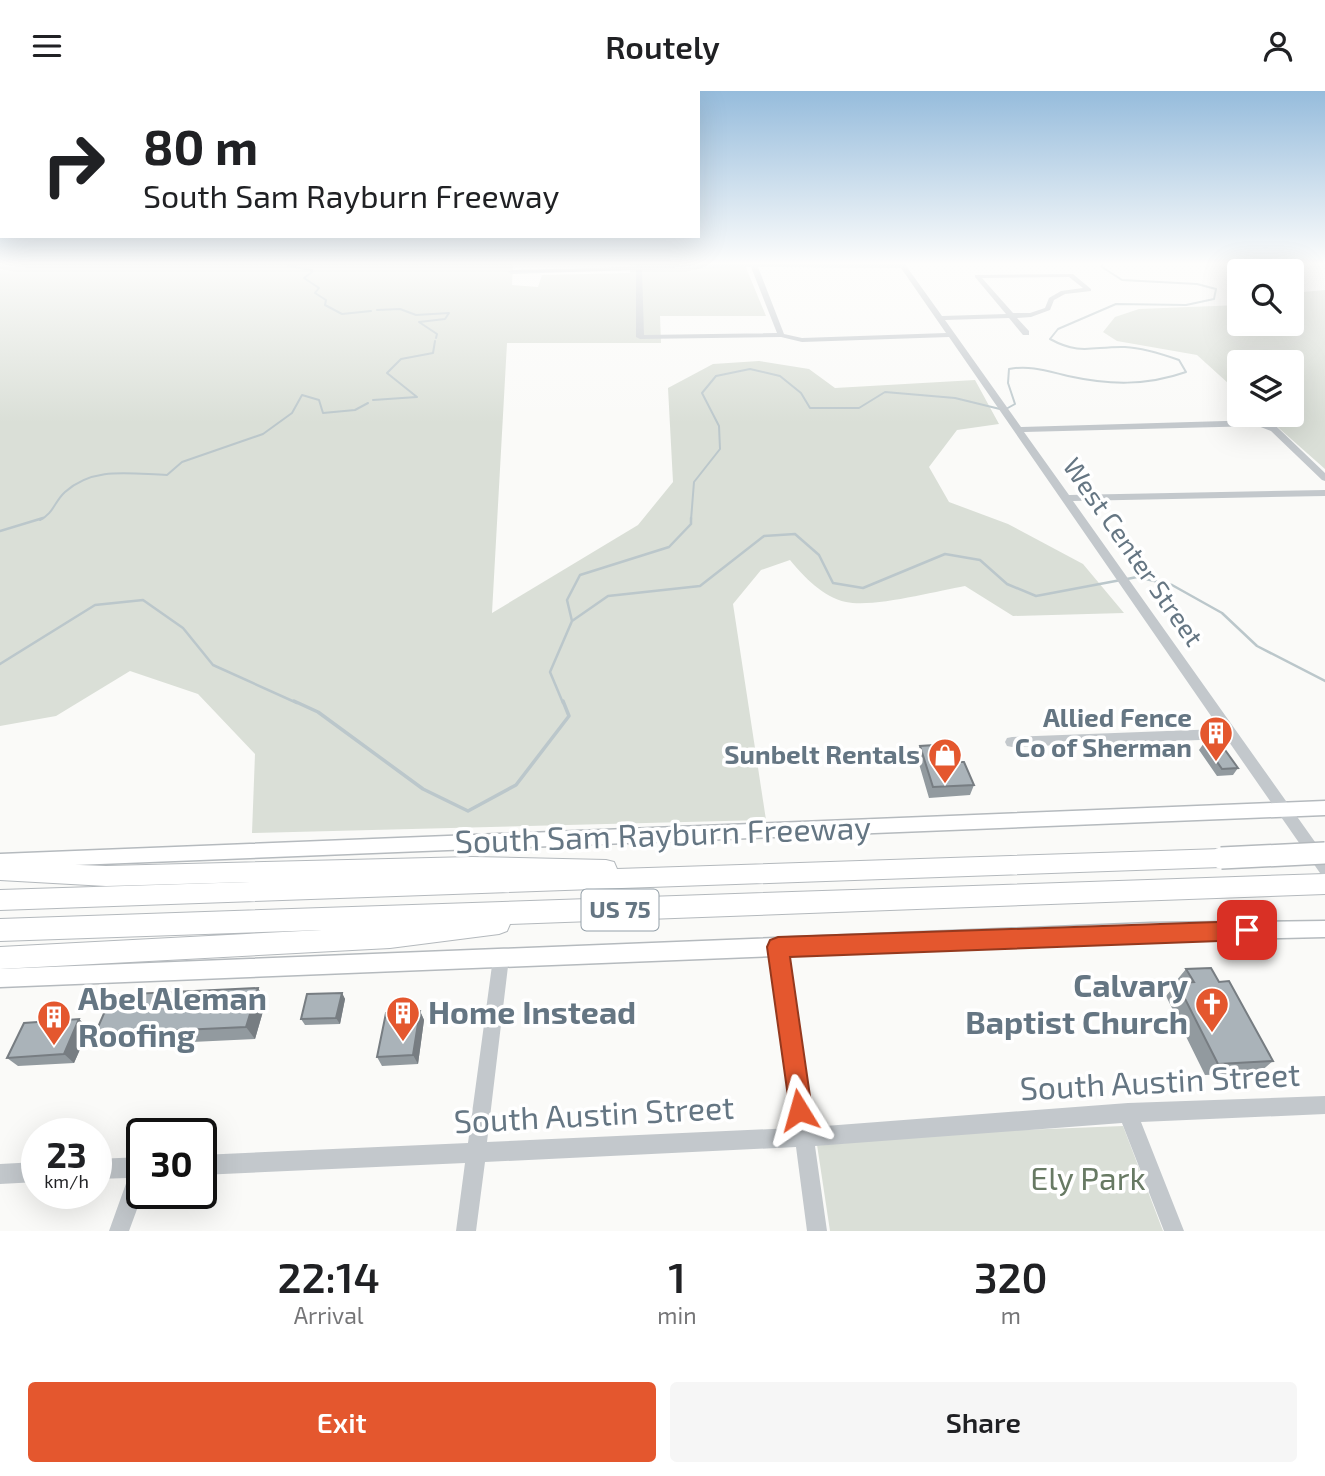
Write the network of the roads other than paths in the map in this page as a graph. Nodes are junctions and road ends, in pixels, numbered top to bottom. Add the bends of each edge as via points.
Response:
1 (640, 316) edge
2 (774, 316) edge
3 (1004, 316) edge
4 (1011, 316) edge
5 (940, 318) joint
6 (1026, 333) dead end
7 (781, 335) junction
8 (951, 335) junction
9 (1018, 430) junction
10 (1325, 478) edge
11 (1325, 493) edge
12 (1065, 498) junction
13 (1231, 734) junction
14 (1012, 742) dead end
15 (1284, 809) junction
16 (1325, 809) edge
17 (1325, 853) edge
18 (0, 862) edge
19 (1325, 868) edge
20 (0, 871) edge
21 (750, 872) junction
22 (1325, 884) edge
23 (0, 900) edge
24 (628, 910) junction
25 (1325, 929) edge
26 (0, 930) edge
27 (778, 947) junction
28 (0, 958) edge
29 (501, 958) junction
30 (0, 978) edge
31 (1325, 1105) edge
32 (1128, 1113) junction
33 (803, 1137) junction
34 (474, 1152) junction
35 (217, 1163) edge
36 (21, 1173) edge
37 (0, 1174) edge
38 (127, 1209) edge
39 (119, 1231) edge
40 (466, 1231) edge
41 (817, 1231) edge
42 (1174, 1231) edge

1 - 7 street via 640,337
2 - 7 street
3 - 5 street
4 - 6 street
5 - 8 street, West Center Street
7 - 8 street via 802,340
8 - 9 street, West Center Street
9 - 10 street via 1259,423 1274,429
9 - 12 street, West Center Street
11 - 12 street
12 - 13 street, West Center Street
13 - 14 street
13 - 15 street, West Center Street
15 - 16 main road, South Sam Rayburn Freeway
15 - 18 main road, South Sam Rayburn Freeway
15 - 19 street, West Center Street
17 - 21 highway, South Sam Rayburn Freeway / US 75, bridge
20 - 21 highway via 106,876 471,866
21 - 23 highway, South Sam Rayburn Freeway / US 75
22 - 24 highway, US 75
24 - 26 highway, US 75
24 - 28 highway via 390,937
25 - 27 main road
27 - 29 main road
27 - 33 street
29 - 30 main road
29 - 34 street
31 - 32 street, South Austin Street
32 - 33 street, South Austin Street
32 - 42 street
33 - 34 street, South Austin Street
33 - 41 street
34 - 35 street, South Austin Street
34 - 40 street
36 - 37 street
38 - 39 street

